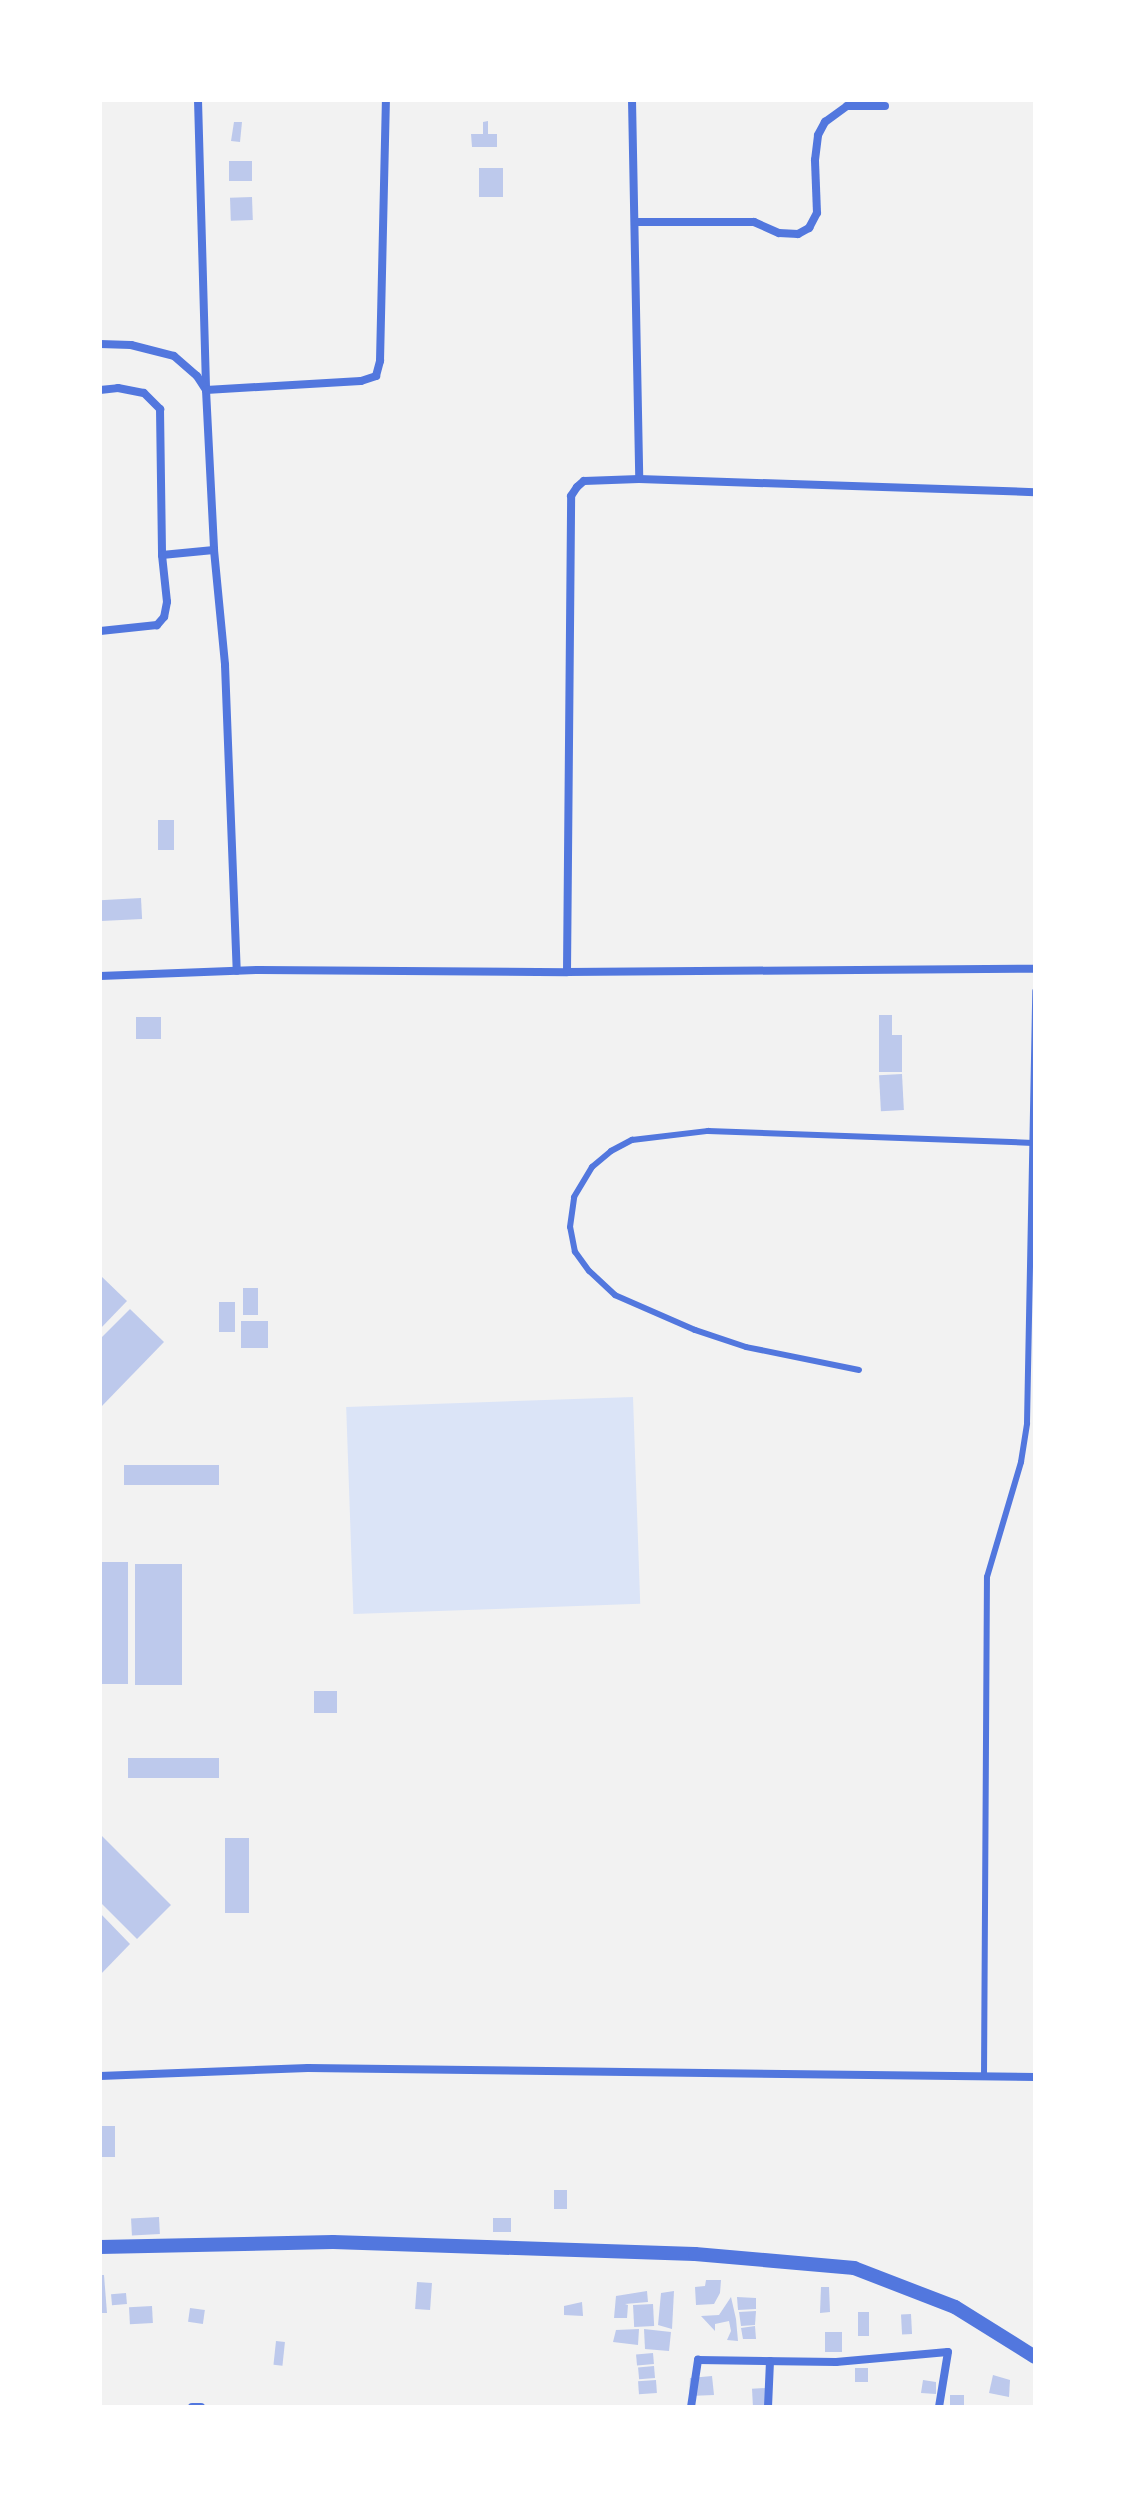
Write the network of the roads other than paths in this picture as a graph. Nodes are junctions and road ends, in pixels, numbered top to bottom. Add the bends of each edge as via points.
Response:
1 (198, 100) edge
2 (386, 100) edge
3 (632, 100) edge
4 (885, 106) dead end
5 (635, 222) junction
6 (100, 344) edge
7 (100, 390) edge
8 (206, 390) junction
9 (639, 479) junction
10 (1035, 492) edge
11 (214, 550) junction
12 (162, 555) junction
13 (100, 631) edge
14 (1035, 969) edge
15 (237, 971) junction
16 (567, 972) junction
17 (100, 976) edge
18 (1035, 991) edge
19 (1033, 1143) junction
20 (859, 1370) dead end
21 (100, 2076) edge
22 (984, 2077) junction
23 (1035, 2077) edge
24 (100, 2247) edge
25 (1035, 2357) edge
26 (770, 2361) junction
27 (193, 2407) edge
28 (201, 2407) edge
29 (691, 2407) edge
30 (768, 2407) edge
31 (939, 2407) edge

1 - 8 street
2 - 8 street via 376,376
3 - 5 street
4 - 5 street via 847,106 825,122 815,160 817,213 809,228 798,234 779,233 754,222
5 - 9 street
6 - 8 street via 174,356
7 - 12 street via 144,393 160,409
8 - 11 street
9 - 10 street
9 - 16 street via 584,481 571,496
11 - 12 street
11 - 15 street via 225,665
12 - 13 street via 164,617 157,625
14 - 16 street
15 - 16 street
15 - 17 street
18 - 19 lane
19 - 20 lane via 708,1131 632,1140 592,1167 574,1197 570,1227 575,1252 615,1295 746,1347
19 - 22 lane via 1027,1423 987,1577
21 - 22 street via 308,2068
22 - 23 street
24 - 25 street via 349,2243 695,2254 854,2268 955,2307
26 - 29 street via 698,2360
26 - 30 street
26 - 31 street via 836,2362 948,2352
27 - 28 street

